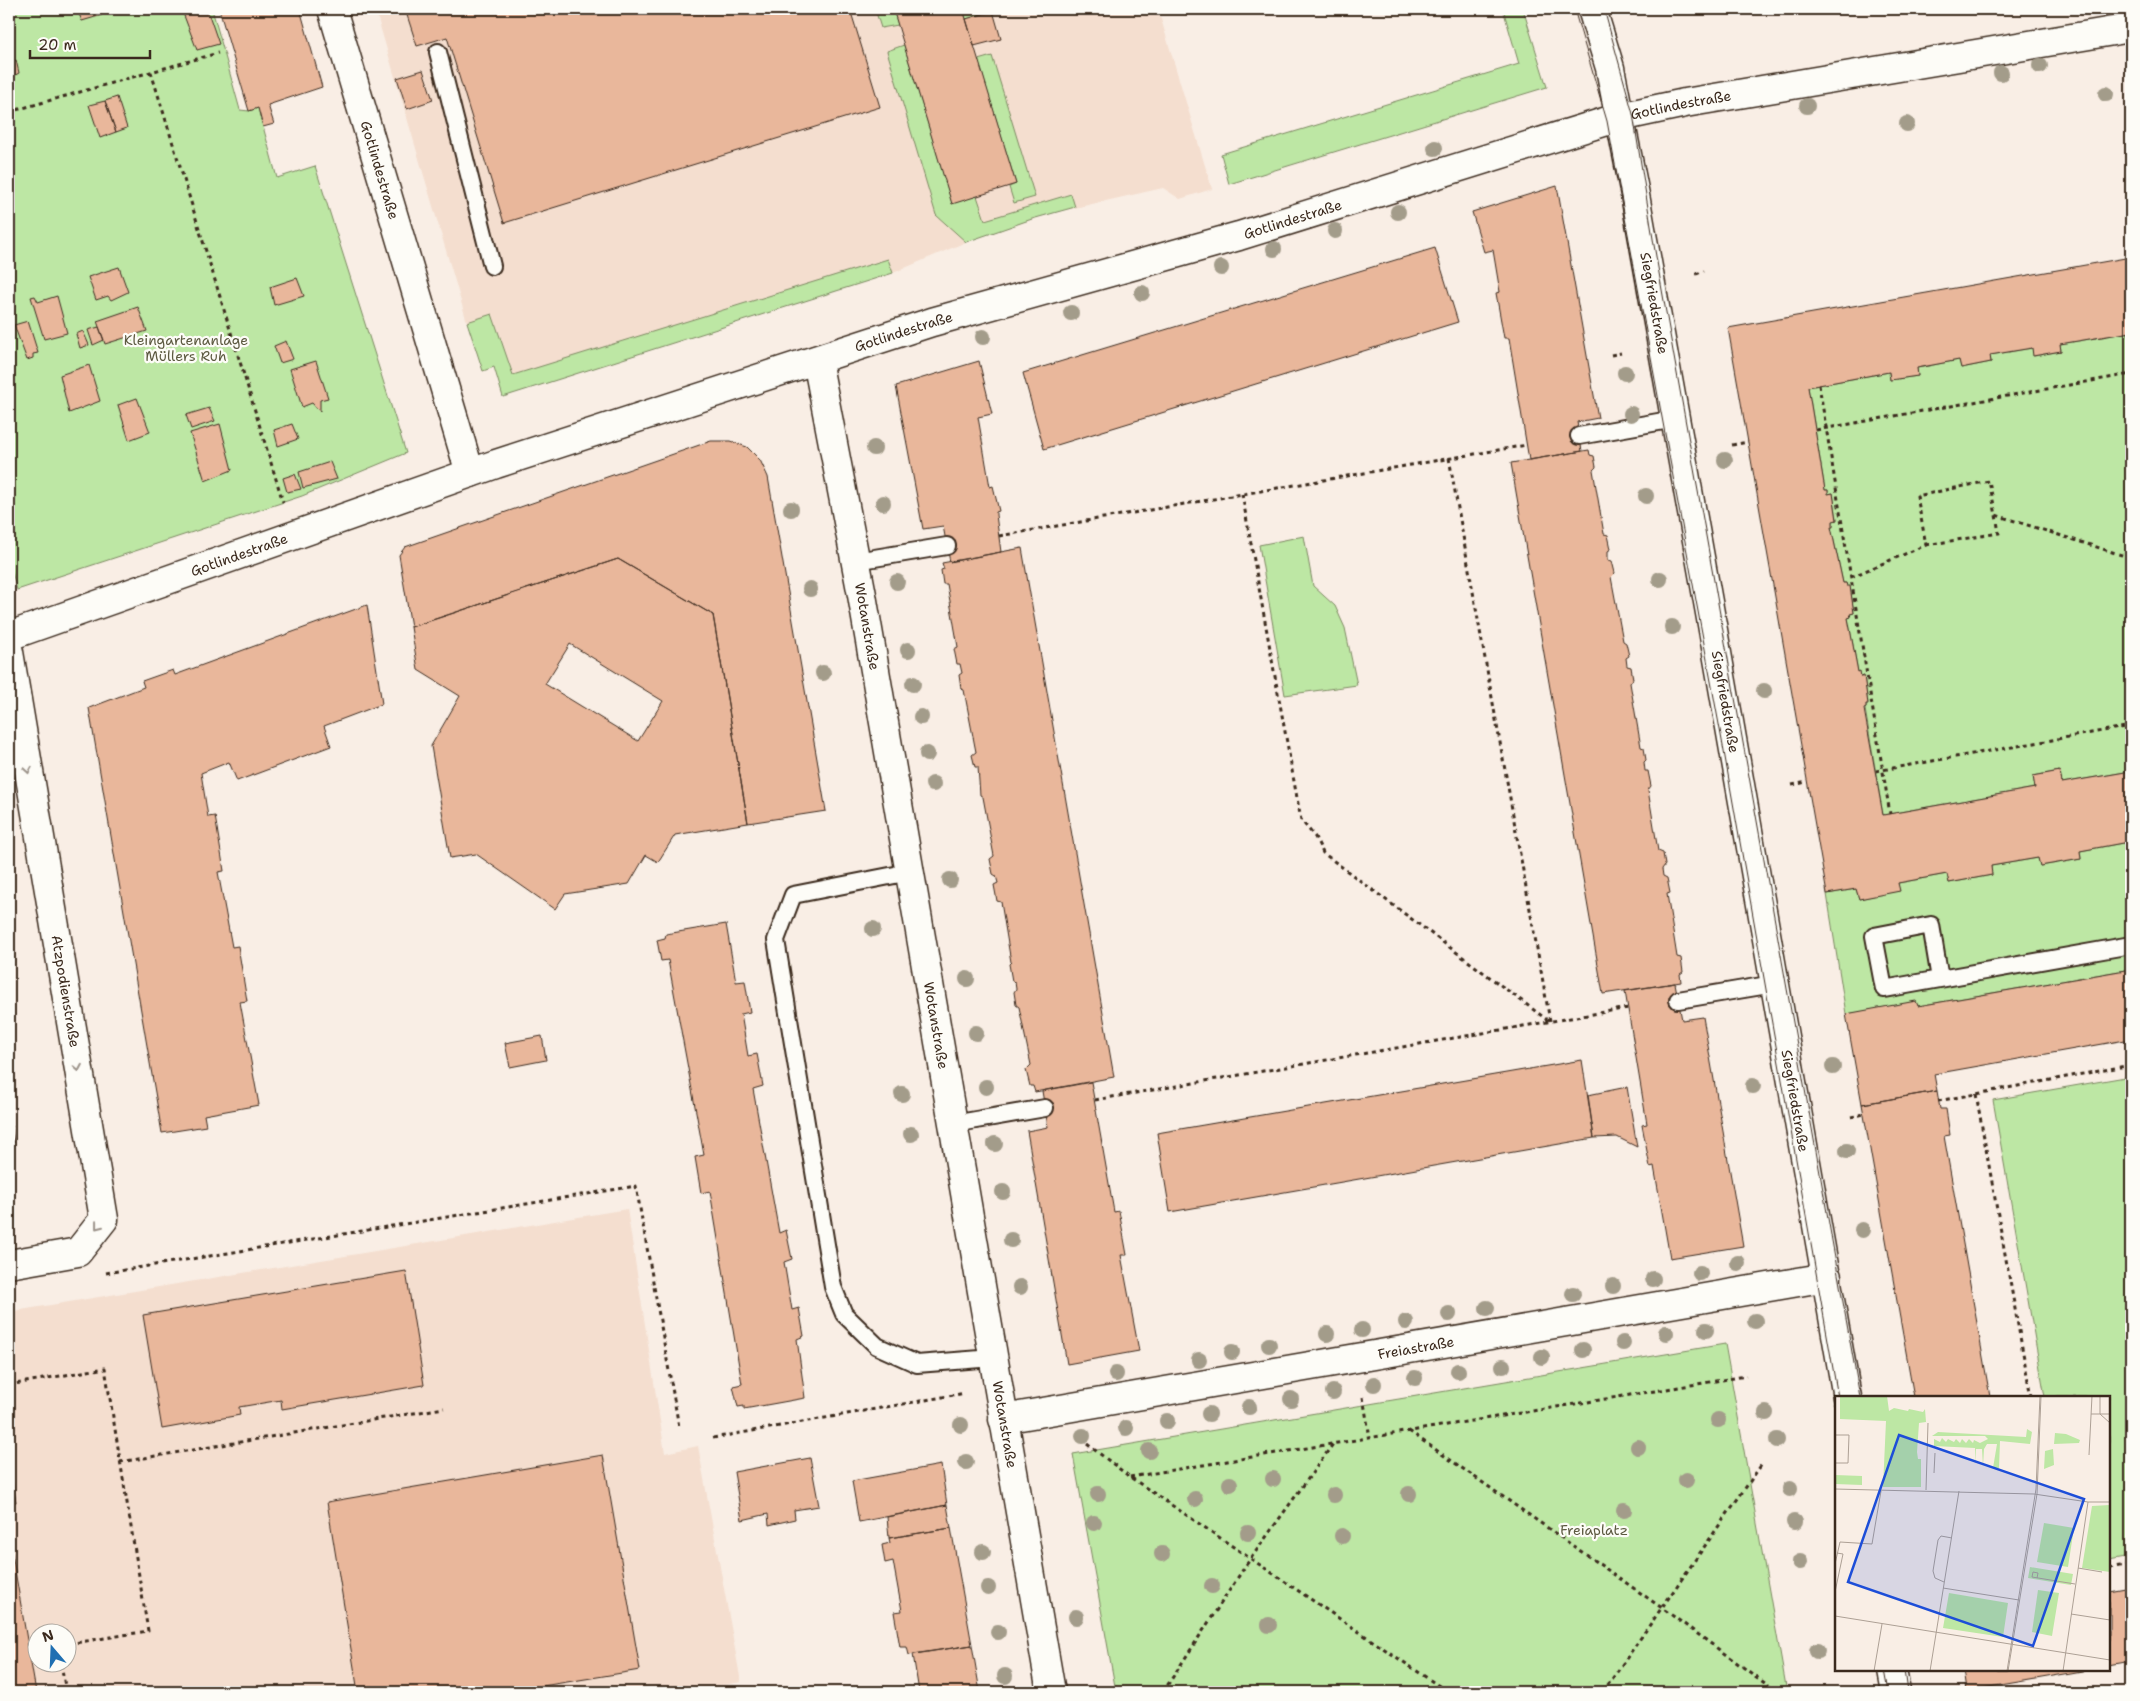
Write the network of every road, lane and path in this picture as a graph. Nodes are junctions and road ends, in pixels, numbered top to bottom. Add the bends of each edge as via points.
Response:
1 (332, 9) edge
2 (1592, 9) edge
3 (2131, 28) edge
4 (438, 52) dead end
5 (218, 53) dead end
6 (151, 72) junction
7 (9, 112) edge
8 (1620, 117) junction
9 (492, 266) dead end
10 (1704, 271) dead end
11 (1696, 274) dead end
12 (2130, 332) dead end
13 (2131, 342) edge
14 (1621, 353) dead end
15 (1611, 355) dead end
16 (817, 360) junction
17 (2131, 374) edge
18 (1819, 385) dead end
19 (1675, 420) junction
20 (1826, 428) junction
21 (1816, 430) dead end
22 (1579, 436) dead end
23 (1748, 442) dead end
24 (1527, 445) dead end
25 (1732, 445) dead end
26 (1449, 458) junction
27 (470, 473) junction
28 (1242, 494) junction
29 (1996, 515) junction
30 (294, 536) junction
31 (999, 536) dead end
32 (1926, 545) junction
33 (947, 546) dead end
34 (2131, 558) edge
35 (856, 561) junction
36 (1851, 577) junction
37 (9, 636) edge
38 (9, 652) edge
39 (2131, 726) edge
40 (1883, 769) junction
41 (1876, 771) dead end
42 (1807, 782) dead end
43 (1792, 785) dead end
44 (1890, 814) dead end
45 (910, 872) junction
46 (2131, 945) edge
47 (1940, 979) junction
48 (1774, 984) junction
49 (1678, 1000) dead end
50 (1628, 1008) dead end
51 (1550, 1022) junction
52 (2131, 1065) edge
53 (1976, 1094) junction
54 (1095, 1100) dead end
55 (1938, 1101) dead end
56 (1045, 1108) dead end
57 (1864, 1114) dead end
58 (1851, 1117) dead end
59 (953, 1124) junction
60 (78, 1252) junction
61 (9, 1264) edge
62 (1827, 1276) junction
63 (993, 1358) junction
64 (1746, 1376) dead end
65 (9, 1385) edge
66 (998, 1388) junction
67 (1847, 1396) edge
68 (2032, 1396) edge
69 (1363, 1397) dead end
70 (444, 1408) dead end
71 (1003, 1419) junction
72 (679, 1427) dead end
73 (1409, 1431) junction
74 (713, 1438) dead end
75 (1370, 1438) junction
76 (1087, 1444) dead end
77 (1333, 1444) junction
78 (120, 1462) junction
79 (1762, 1464) dead end
80 (1130, 1477) junction
81 (1251, 1558) junction
82 (2131, 1564) edge
83 (2110, 1568) edge
84 (1662, 1608) junction
85 (78, 1642) edge
86 (1892, 1671) edge
87 (63, 1674) edge
88 (66, 1692) edge
89 (1051, 1692) edge
90 (1164, 1692) edge
91 (1448, 1692) edge
92 (1603, 1692) edge
93 (1777, 1692) edge
94 (1896, 1692) edge

1 - 27 street, Gotlindestraße
2 - 8 street, Siegfriedstraße via 1610,68
3 - 8 street, Gotlindestraße via 1694,101
4 - 9 lane
5 - 6 path
6 - 7 path
6 - 30 path
8 - 16 street, Gotlindestraße via 1239,236 932,322
8 - 19 street, Siegfriedstraße
10 - 11 path
12 - 13 path
14 - 15 path
16 - 27 street, Gotlindestraße
16 - 35 street, Wotanstraße
17 - 20 path
18 - 20 path
19 - 22 lane
19 - 48 street, Siegfriedstraße
20 - 21 path
20 - 36 path
23 - 25 path
24 - 26 path
26 - 28 path
26 - 51 path
27 - 30 street, Gotlindestraße
28 - 31 path
28 - 51 path via 1301,820 1323,853
29 - 32 path via 1999,533
29 - 32 path via 1990,481 1917,496
29 - 34 path
30 - 37 street, Gotlindestraße
32 - 36 path
33 - 35 lane
35 - 45 street, Wotanstraße
36 - 40 path
38 -> 60 street, Atzpodienstraße via 104,1219
39 - 40 path
40 - 41 path
40 - 44 path
42 - 43 path
45 - 59 street, Wotanstraße
45 - 63 lane via 793,895 776,940 831,1277 844,1314 877,1346 918,1364
46 - 47 lane
47 - 47 lane via 1884,989 1874,936 1931,925
48 - 49 lane
48 - 62 street, Siegfriedstraße
50 - 51 path
51 - 54 path
52 - 53 path
53 - 55 path
53 - 68 path
56 - 59 lane
57 - 58 path
59 - 63 street, Wotanstraße
60 - 61 street
60 - 72 path via 105,1273 636,1186
62 - 67 street, Siegfriedstraße
62 - 71 street, Freiastraße
63 - 66 street, Wotanstraße
64 - 73 path
65 - 78 path via 105,1368
66 - 71 street, Wotanstraße
66 - 74 path
69 - 75 path
70 - 78 path
71 - 89 street, Wotanstraße
73 - 75 path
73 - 84 path
75 - 77 path
76 - 80 path
77 - 80 path
77 - 81 path
78 - 85 path via 148,1631
79 - 84 path
80 - 81 path
81 - 90 path
81 - 91 path
82 - 83 path
84 - 92 path
84 - 93 path
86 - 94 street
87 - 88 path

